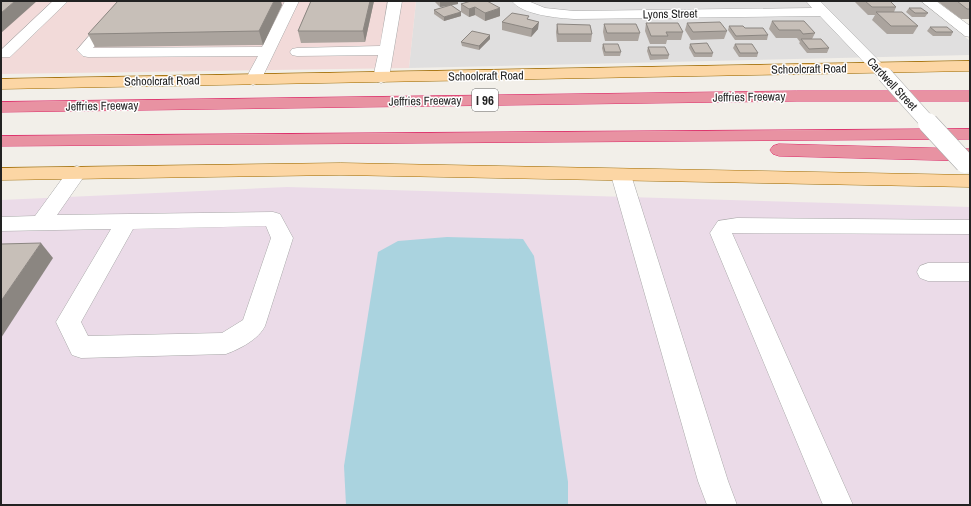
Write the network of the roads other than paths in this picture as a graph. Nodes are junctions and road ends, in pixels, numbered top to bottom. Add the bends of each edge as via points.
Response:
1 (61, 1) edge
2 (126, 1) edge
3 (292, 1) edge
4 (395, 1) edge
5 (519, 1) edge
6 (813, 1) edge
7 (928, 1) edge
8 (823, 12) junction
9 (967, 28) edge
10 (386, 50) junction
11 (268, 51) junction
12 (297, 52) dead end
13 (2, 55) edge
14 (970, 66) edge
15 (881, 71) junction
16 (381, 78) junction
17 (254, 80) junction
18 (970, 82) edge
19 (1, 84) edge
20 (797, 96) junction
21 (970, 96) edge
22 (1, 107) edge
23 (970, 134) edge
24 (635, 137) junction
25 (1, 141) edge
26 (969, 167) edge
27 (77, 172) junction
28 (1, 174) edge
29 (621, 175) junction
30 (126, 222) junction
31 (41, 223) junction
32 (1, 224) edge
33 (970, 227) edge
34 (928, 272) dead end
35 (970, 272) edge
36 (722, 505) edge
37 (838, 505) edge

1 - 13 street
2 - 11 street via 84,50 88,53
3 - 11 street
4 - 10 street
5 - 8 street, Lyons Street via 551,13 574,15
6 - 8 street, Cardwell Street
7 - 9 street
8 - 15 street, Cardwell Street
10 - 12 street
10 - 16 street
11 - 17 street
14 - 15 main road, Schoolcraft Road
15 - 16 main road, Schoolcraft Road
15 - 26 street, Cardwell Street, bridge
16 - 17 main road, Schoolcraft Road
17 - 19 main road, Schoolcraft Road
18 - 20 highway via 926,83
20 - 21 highway, Jeffries Freeway / I 96
20 - 22 highway, Jeffries Freeway / I 96
23 - 24 highway
24 - 25 highway
24 - 26 highway
26 - 29 main road
27 - 28 main road
27 - 29 main road via 341,169
27 - 31 street
29 - 36 street
30 - 30 street via 273,220 282,238 253,326 226,343 81,347 68,322
30 - 31 street
31 - 32 street
33 - 37 street via 724,226 721,233
34 - 35 street

